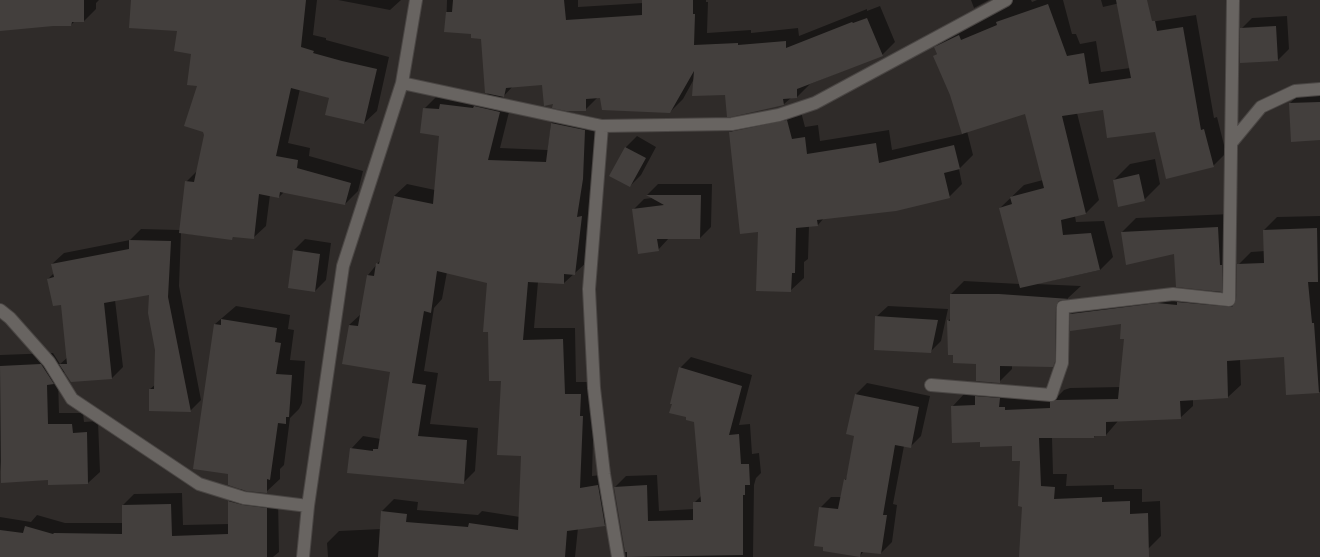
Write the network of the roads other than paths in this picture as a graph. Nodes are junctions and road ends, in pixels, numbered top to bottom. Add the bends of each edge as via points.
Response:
1 (416, 0) edge
2 (1006, 0) edge
3 (1233, 0) edge
4 (402, 83) junction
5 (1320, 89) edge
6 (602, 126) junction
7 (1232, 142) junction
8 (0, 310) edge
9 (931, 385) dead end
10 (308, 506) junction
11 (303, 557) edge
12 (618, 557) edge

1 - 4 street
2 - 6 street via 815,103 779,115 732,124
3 - 7 street
4 - 6 street
4 - 10 street via 343,266
5 - 7 street via 1295,91 1261,107
6 - 12 street via 589,289 594,388 604,474
7 - 9 street via 1229,300 1173,294 1062,307 1062,363 1051,395
8 - 10 street via 49,362 72,399 200,484 244,498
10 - 11 street

